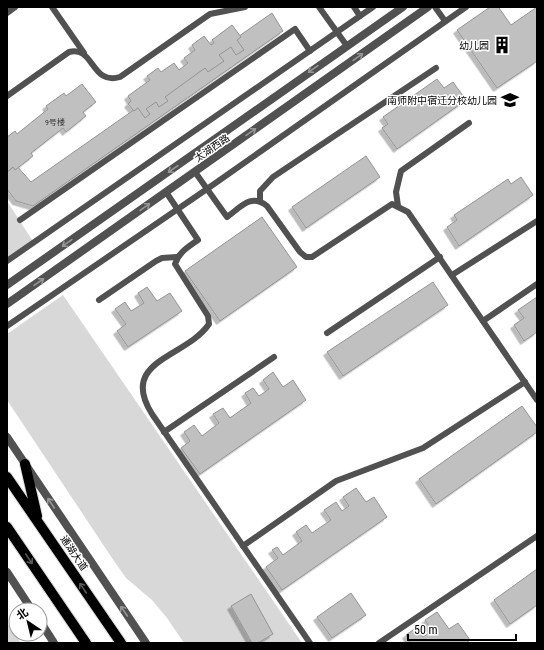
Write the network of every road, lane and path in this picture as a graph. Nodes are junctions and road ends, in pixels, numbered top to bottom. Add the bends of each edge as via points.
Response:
1 (15, 7) edge
2 (52, 7) edge
3 (245, 7) edge
4 (319, 7) edge
5 (354, 7) edge
6 (372, 7) edge
7 (403, 7) edge
8 (428, 7) edge
9 (435, 7) edge
10 (466, 7) edge
11 (7, 13) edge
12 (360, 16) junction
13 (445, 22) junction
14 (336, 32) junction
15 (347, 46) junction
16 (310, 50) junction
17 (85, 54) junction
18 (436, 68) dead end
19 (7, 96) edge
20 (470, 123) dead end
21 (195, 172) junction
22 (207, 189) junction
23 (166, 192) junction
24 (260, 200) junction
25 (398, 206) junction
26 (178, 209) junction
27 (20, 220) dead end
28 (537, 221) edge
29 (177, 257) junction
30 (440, 257) junction
31 (7, 261) edge
32 (452, 275) junction
33 (537, 284) edge
34 (7, 285) edge
35 (99, 300) dead end
36 (7, 304) edge
37 (483, 321) junction
38 (7, 326) edge
39 (326, 333) dead end
40 (274, 357) dead end
41 (525, 382) junction
42 (537, 400) edge
43 (164, 432) junction
44 (7, 437) edge
45 (25, 464) junction
46 (7, 477) edge
47 (38, 522) junction
48 (7, 527) edge
49 (7, 532) edge
50 (537, 536) edge
51 (16, 540) junction
52 (242, 546) junction
53 (7, 572) edge
54 (27, 602) edge
55 (48, 634) edge
56 (54, 643) edge
57 (86, 643) edge
58 (121, 643) edge
59 (146, 643) edge
60 (310, 643) edge
61 (379, 643) edge

1 - 11 lane
2 - 17 lane
3 - 17 lane via 210,14 120,77 113,79 102,76
4 - 14 lane
5 - 12 lane
6 - 12 lane
7 - 15 street, 太湖西路
21 -> 8 street, 太湖西路
9 - 13 lane
10 - 13 lane
12 - 14 lane
13 - 22 lane
14 - 15 lane
14 - 16 lane
15 -> 34 street, 太湖西路
16 - 27 lane via 295,30
16 - 31 lane
17 - 19 lane via 75,50 69,52
18 - 24 lane via 273,177 260,191
20 - 25 lane via 401,171 396,192
21 - 22 lane
21 - 23 street, 太湖西路
22 - 24 lane via 227,217 246,203 254,199
22 - 26 lane
23 - 26 lane
36 -> 23 street, 太湖西路
24 - 25 lane via 306,257 312,257 387,206
25 - 30 lane via 416,220
26 - 29 lane via 198,240
26 - 38 lane
28 - 32 lane
29 - 35 lane via 156,261
29 - 43 lane via 177,270 208,316 209,324 201,334 148,370 144,377 141,386 147,406
30 - 32 lane
30 - 39 lane
32 - 37 lane
33 - 37 lane
37 - 41 lane
40 - 43 lane
41 - 42 lane
41 - 52 lane via 423,448 336,480
43 - 52 lane
44 - 45 street
45 - 47 main road
59 -> 45 street
46 - 47 main road, 通湖大道
58 -> 47 main road, 通湖大道
48 - 51 main road
49 - 51 main road
50 - 61 lane
51 -> 57 main road
52 - 60 lane
53 - 54 street
55 - 56 street

